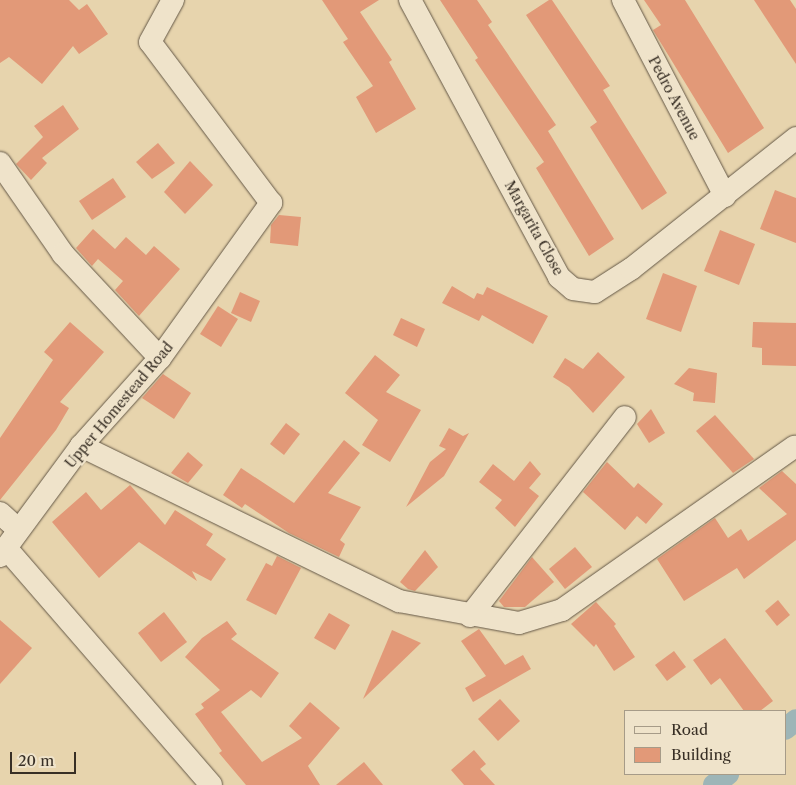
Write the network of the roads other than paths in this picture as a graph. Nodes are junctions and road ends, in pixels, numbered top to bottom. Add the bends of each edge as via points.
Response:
1 (173, 0) edge
2 (410, 0) edge
3 (623, 0) edge
4 (796, 138) edge
5 (0, 163) edge
6 (725, 196) junction
7 (160, 358) junction
8 (626, 417) dead end
9 (81, 446) junction
10 (794, 446) dead end
11 (0, 513) edge
12 (8, 544) edge
13 (470, 616) junction
14 (211, 785) edge

1 - 7 street, Upper Homestead Road via 150,42 271,203
2 - 6 street, Margarita Close via 559,277 573,289 595,292 631,269
3 - 6 street, Pedro Avenue
4 - 6 street, Margarita Close
5 - 7 street via 63,254
7 - 9 street, Upper Homestead Road
8 - 13 street
9 - 12 street, Upper Homestead Road
9 - 13 street via 399,601
10 - 13 street via 562,610 519,623
11 - 12 street
12 - 14 street

